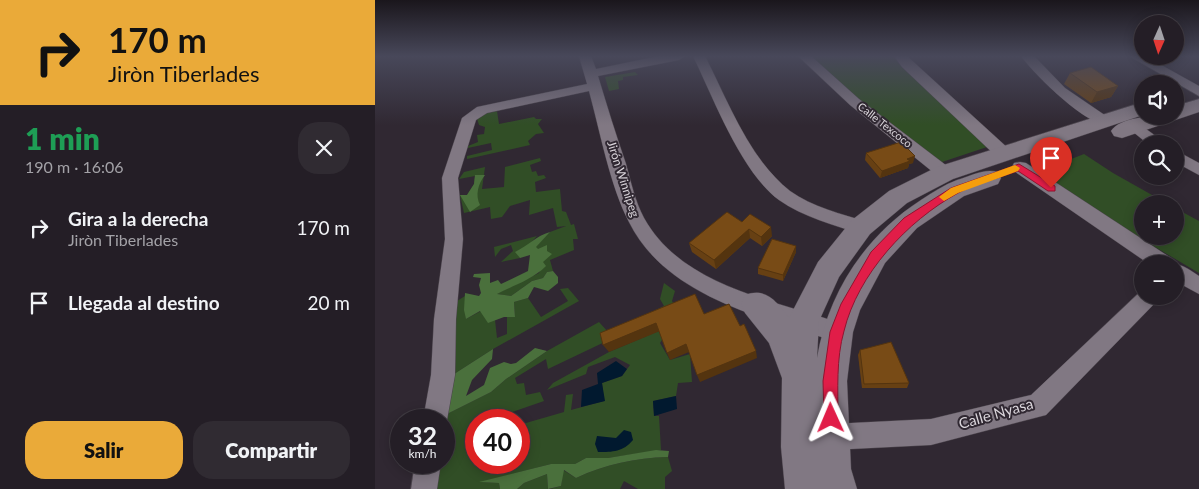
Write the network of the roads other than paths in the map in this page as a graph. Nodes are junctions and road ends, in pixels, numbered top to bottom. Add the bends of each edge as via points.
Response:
1 (596, 79) edge
2 (711, 79) edge
3 (825, 79) edge
4 (922, 79) edge
5 (1049, 79) edge
6 (1173, 79) edge
7 (592, 80) junction
8 (1198, 94) edge
9 (1184, 95) edge
10 (1184, 106) edge
11 (1134, 118) edge
12 (1134, 119) edge
13 (1104, 121) junction
14 (1144, 125) edge
15 (1152, 135) edge
16 (1011, 160) junction
17 (1184, 161) edge
18 (1199, 170) edge
19 (945, 173) junction
20 (861, 227) junction
21 (1151, 255) edge
22 (1184, 277) edge
23 (1199, 286) edge
24 (756, 304) junction
25 (1140, 305) edge
26 (803, 321) junction
27 (837, 332) junction
28 (798, 386) junction
29 (437, 409) edge
30 (831, 437) junction
31 (426, 474) edge
32 (424, 489) edge
33 (805, 489) edge
34 (837, 489) edge

1 - 7 street
2 - 20 street via 755,165 784,195
3 - 19 street, Calle Texcoco
4 - 16 street
5 - 13 street via 1060,91
6 - 8 street
7 - 24 street, Jirón Winnipeg via 627,196 638,222 655,246 684,272
7 - 29 street via 482,110 469,118 450,178 455,239
8 - 9 street
8 - 10 street
11 - 13 street
12 - 16 street
13 - 16 street
14 - 15 street
16 - 19 street
16 - 21 street
16 - 27 street via 955,190 908,221 875,255 845,308
17 - 18 street
19 - 20 street via 898,197
20 - 26 street via 828,270
22 - 23 street
24 - 26 street, Jirón Winnipeg
24 - 28 street via 785,337
25 - 30 street, Calle Nyasa via 1037,406 931,432
26 - 27 street, Jirón Winnipeg
26 - 28 street
27 - 30 street via 830,381
28 - 33 street
30 - 34 street via 832,469
31 - 32 street

